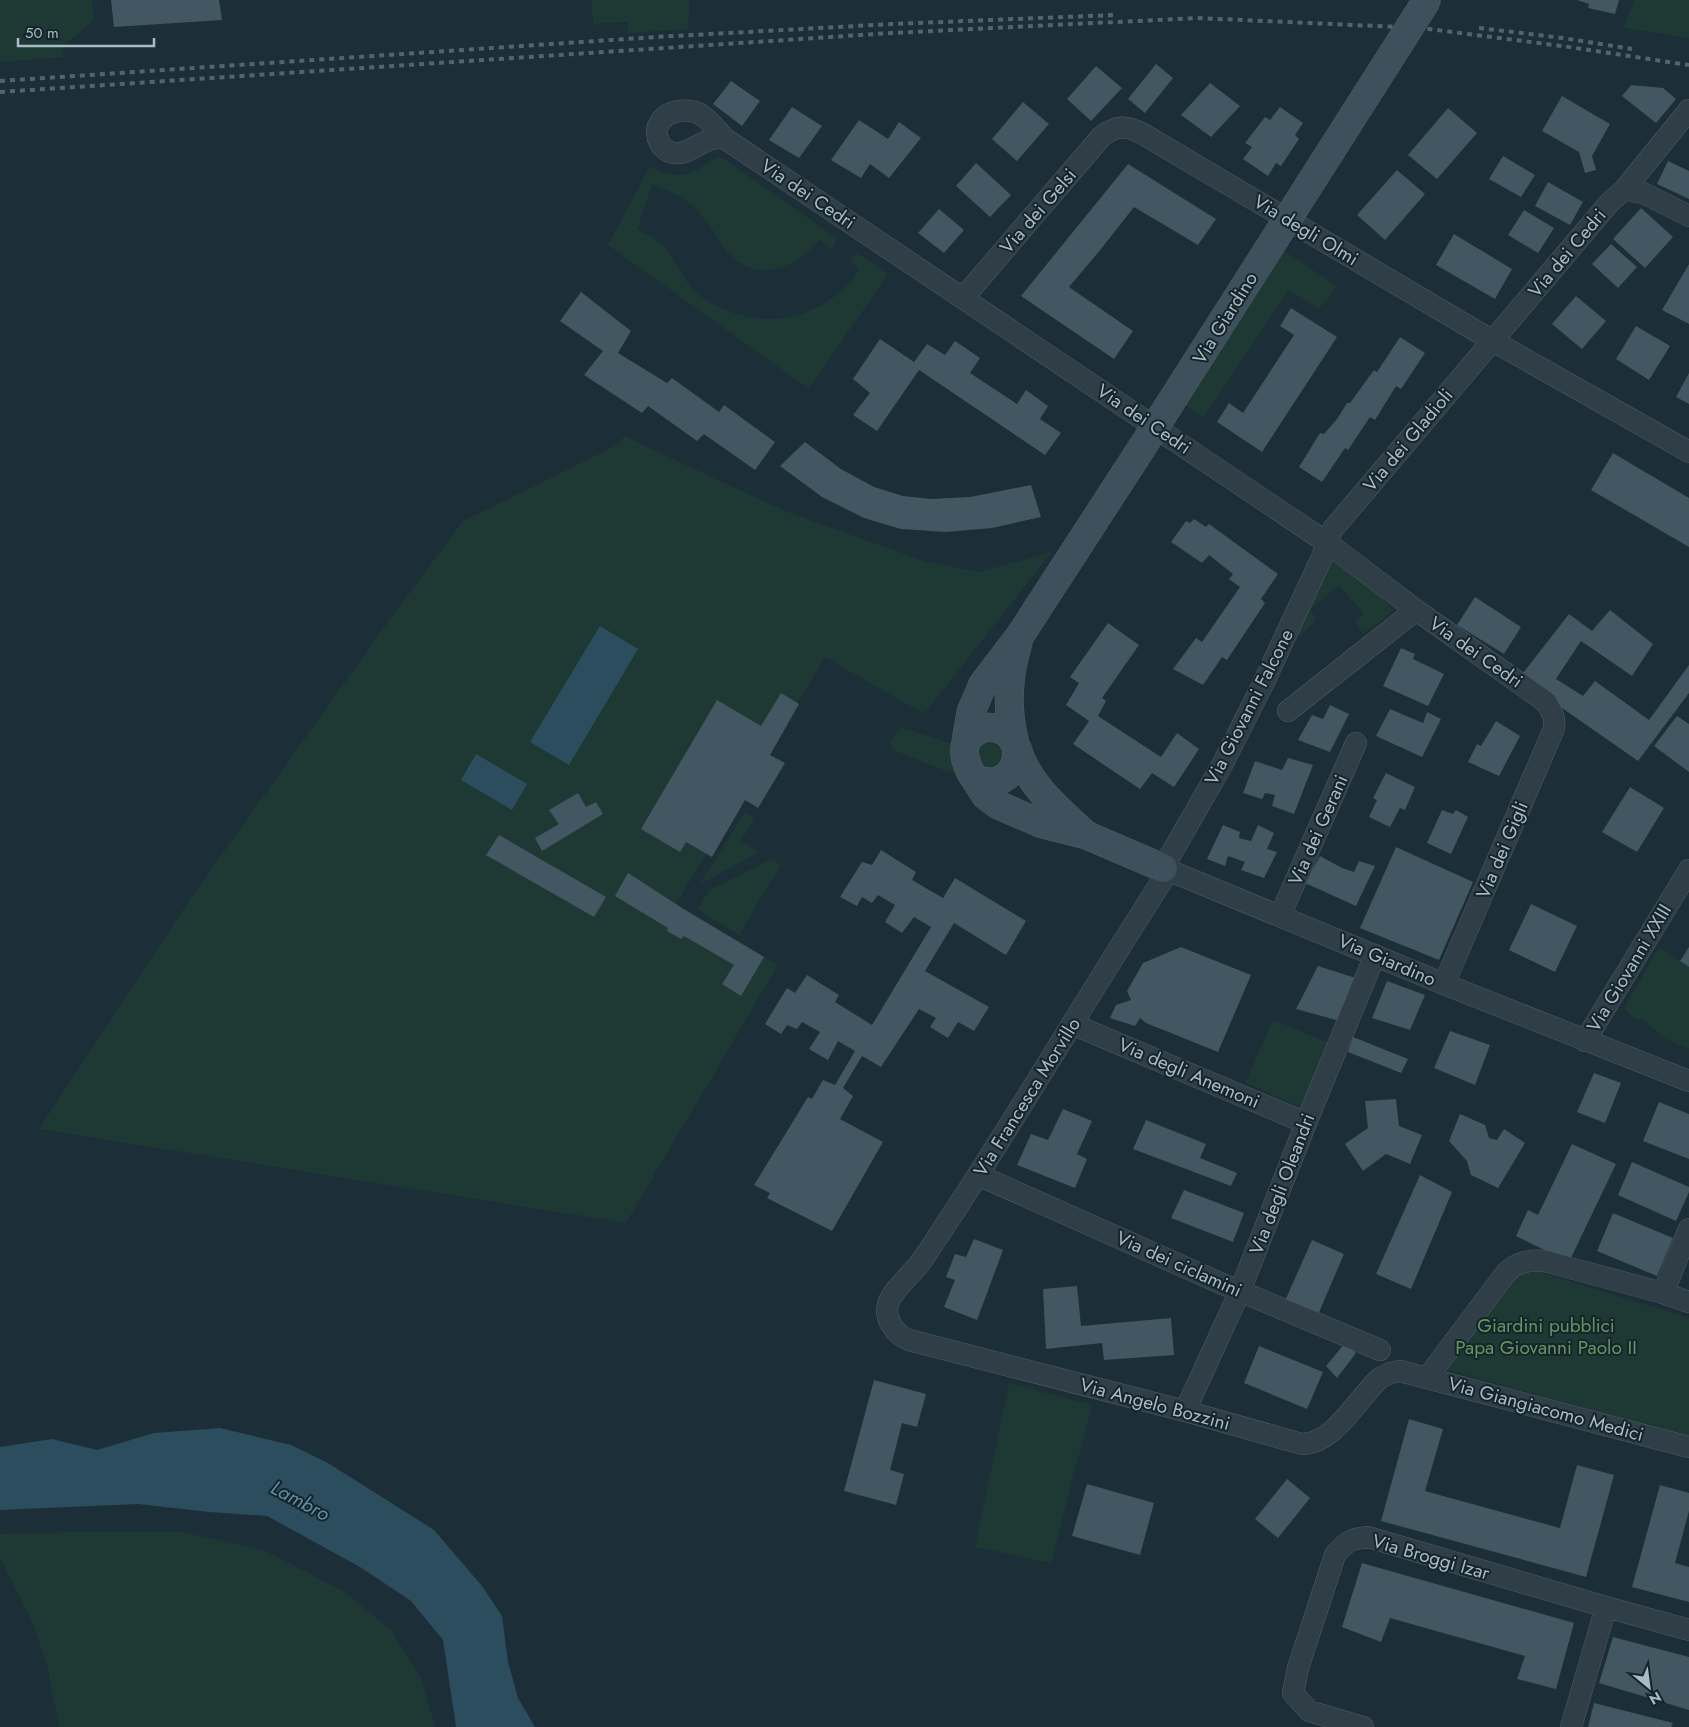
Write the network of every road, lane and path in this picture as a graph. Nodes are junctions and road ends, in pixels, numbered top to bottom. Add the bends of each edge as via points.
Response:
1 (1427, 0) edge
2 (1689, 110) edge
3 (1116, 128) joint
4 (724, 138) dead end
5 (1624, 190) junction
6 (1689, 216) edge
7 (963, 298) junction
8 (1493, 341) junction
9 (1689, 452) edge
10 (1326, 542) junction
11 (1416, 610) junction
12 (1021, 634) junction
13 (1288, 711) dead end
14 (1554, 714) joint
15 (966, 741) junction
16 (1356, 743) dead end
17 (1016, 745) junction
18 (973, 776) junction
19 (1086, 835) junction
20 (1166, 869) junction
21 (1689, 870) edge
22 (1280, 916) junction
23 (1375, 955) junction
24 (1444, 984) junction
25 (1072, 1024) junction
26 (1585, 1041) junction
27 (1689, 1081) edge
28 (1306, 1123) junction
29 (978, 1175) junction
30 (1689, 1229) edge
31 (1240, 1291) junction
32 (1663, 1293) junction
33 (1689, 1302) edge
34 (890, 1322) joint
35 (1380, 1350) dead end
36 (1403, 1371) joint
37 (1427, 1378) junction
38 (1185, 1411) junction
39 (1689, 1447) edge
40 (1606, 1607) junction
41 (1689, 1630) edge
42 (1363, 1727) edge
43 (1571, 1727) edge

1 - 12 street, Via Giardino, bridge
2 - 5 street
3 - 7 street, Via dei Gelsi via 1102,136
3 - 8 street, Via degli Olmi via 1126,127 1143,134
4 - 7 street, Via dei Cedri
5 - 6 street via 1642,193
5 - 8 street, Via dei Cedri via 1610,202
7 - 10 street, Via dei Cedri
8 - 9 street, Via degli Olmi
8 - 10 street, Via dei Gladioli via 1332,529
10 - 11 street, Via dei Cedri
10 - 20 street, Via Giovanni Falcone via 1324,555 1263,684
11 - 13 street
11 - 14 street, Via dei Cedri via 1542,699
12 - 15 street, Via Giardino via 979,692 971,712
12 - 17 street, Via Giardino via 1008,696
14 - 24 street, Via dei Gigli via 1553,731
15 - 17 street, Via Giardino via 978,730 995,727 1010,736
15 - 18 street, Via Giardino via 966,759
16 - 22 street, Via dei Gerani
17 - 18 street, Via Giardino via 1016,763 1006,777 990,782
17 - 19 street, Via Giardino via 1020,759 1036,784
18 - 19 street, Via Giardino via 986,796 998,805 1042,824
19 - 20 street, Via Giardino
20 - 22 street, Via Giardino
20 - 25 street, Via Francesca Morvillo
21 - 26 street, Via Giovanni XXIII
22 - 23 street, Via Giardino
23 - 24 street, Via Giardino
23 - 28 street, Via degli Oleandri
24 - 26 street, Via Giardino
25 - 28 street, Via degli Anemoni
25 - 29 street, Via Francesca Morvillo
26 - 27 street, Via Giardino
28 - 31 street, Via degli Oleandri
29 - 31 street, Via dei ciclamini
29 - 34 street, Via Francesca Morvillo via 919,1264 890,1298 887,1311
30 - 32 street
31 - 35 street, Via dei ciclamini
31 - 38 street, Via degli Oleandri
32 - 33 street
32 - 37 street via 1544,1261 1519,1264 1506,1273
34 - 38 street, Via Angelo Bozzini via 899,1335 909,1340
36 - 37 street, Via Giangiacomo Medici
36 - 38 street, Via Angelo Bozzini via 1380,1378 1332,1430 1306,1444
37 - 39 street, Via Giangiacomo Medici
40 - 41 street, Via Broggi Izar
40 - 42 street, Via Broggi Izar via 1368,1537 1345,1542 1335,1555 1293,1693 1309,1710
40 - 43 street

